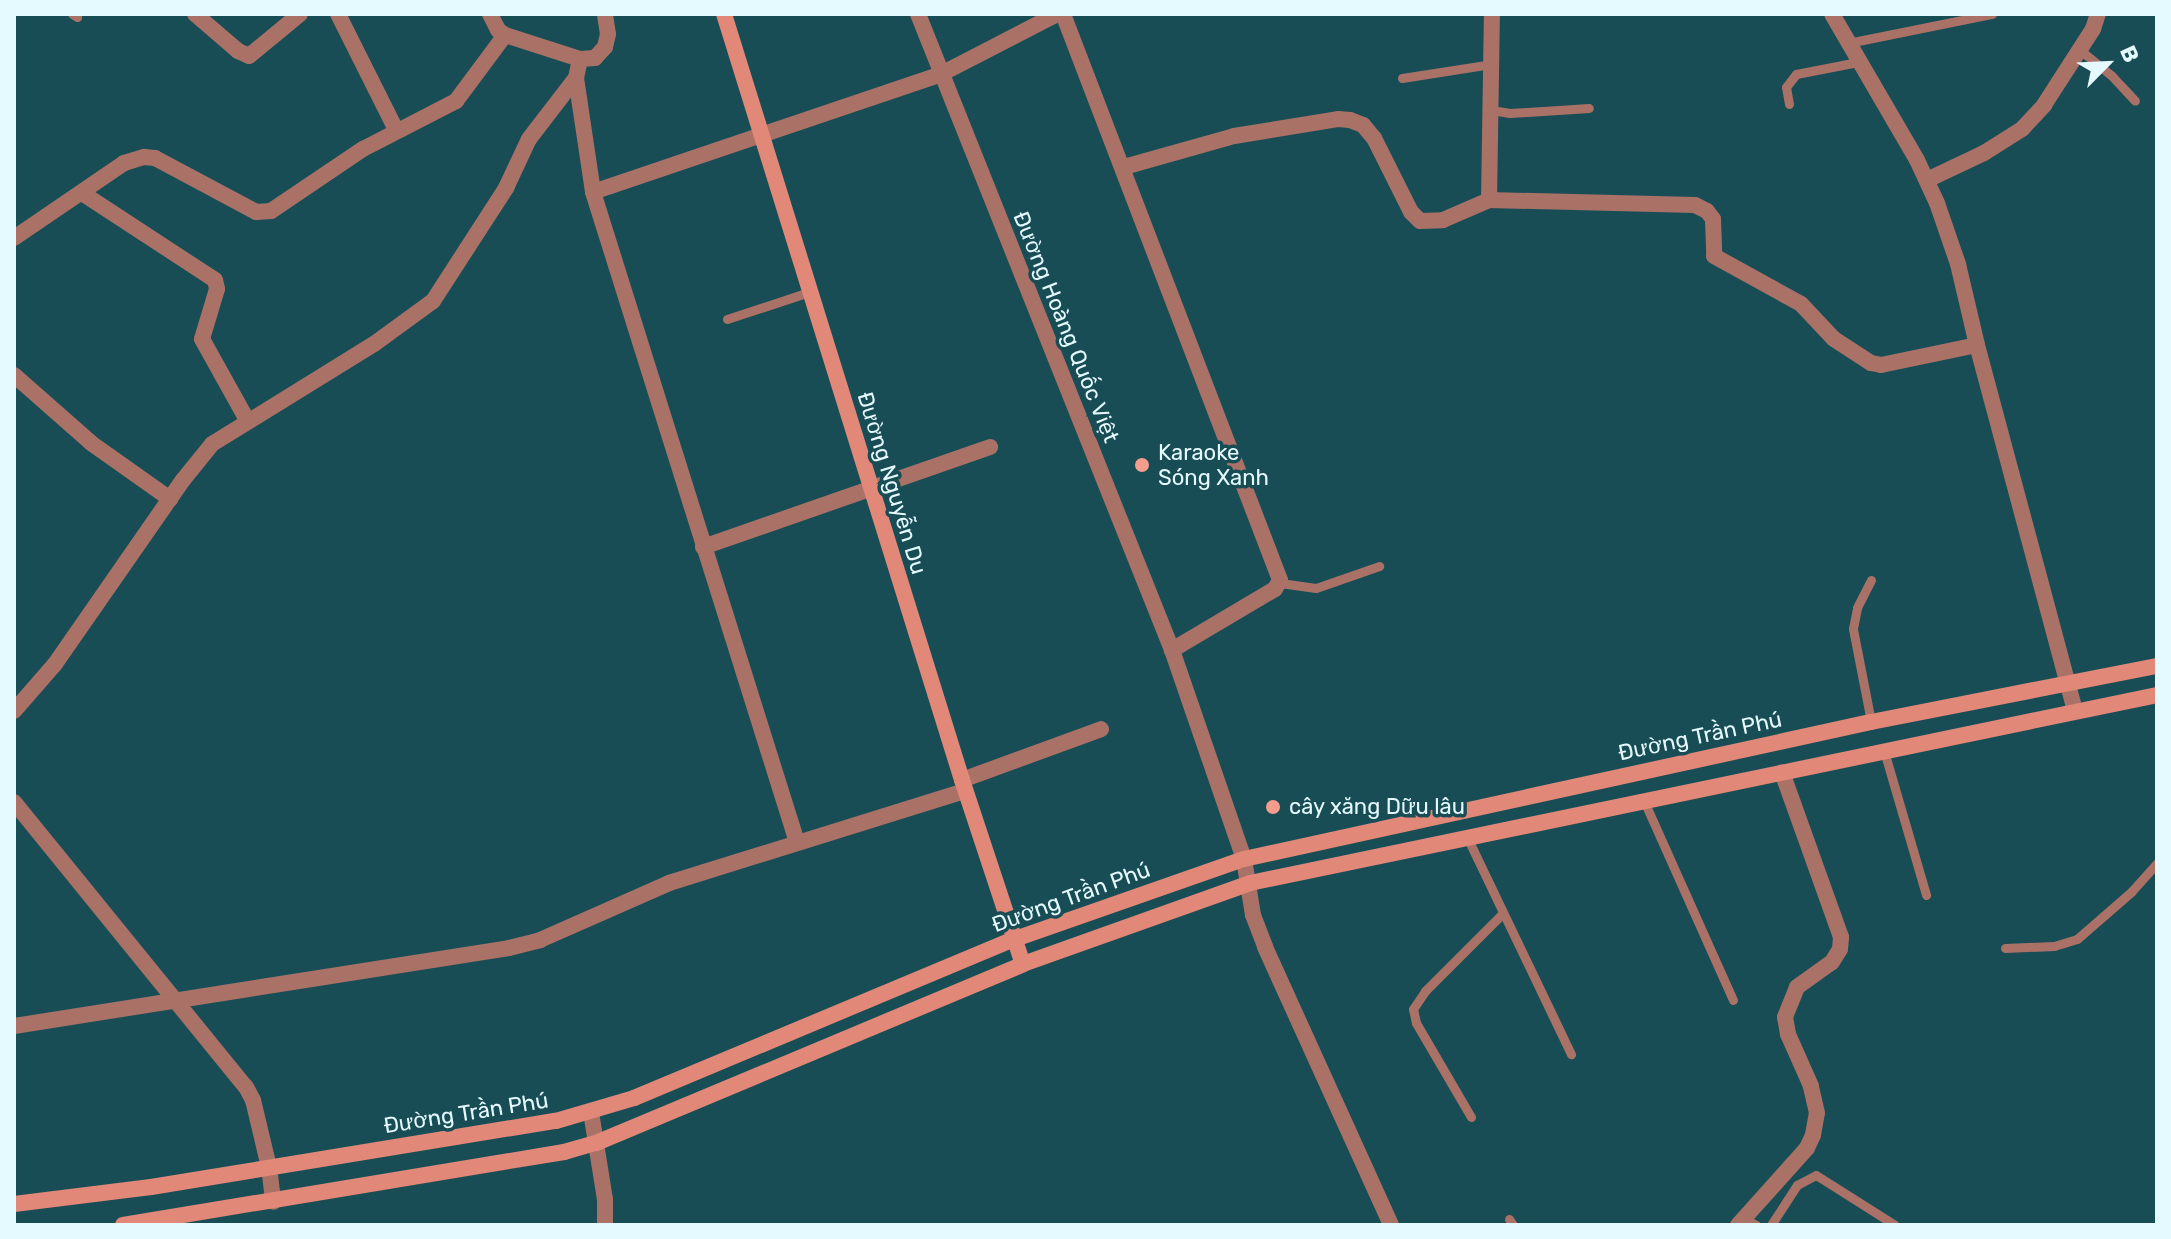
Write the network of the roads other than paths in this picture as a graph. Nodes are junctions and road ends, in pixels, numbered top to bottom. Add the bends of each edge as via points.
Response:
1 (195, 14) edge
2 (300, 14) edge
3 (338, 14) edge
4 (490, 14) edge
5 (605, 14) edge
6 (724, 14) edge
7 (918, 14) edge
8 (1060, 14) edge
9 (1492, 14) edge
10 (1832, 14) edge
11 (1992, 14) edge
12 (2098, 14) edge
13 (505, 35) junction
14 (1848, 43) junction
15 (2080, 50) junction
16 (580, 59) junction
17 (1858, 62) junction
18 (1491, 64) junction
19 (941, 74) junction
20 (576, 78) junction
21 (1402, 78) dead end
22 (2135, 101) dead end
23 (1789, 104) dead end
24 (1589, 108) dead end
25 (1491, 110) junction
26 (396, 130) junction
27 (759, 135) junction
28 (1124, 167) junction
29 (1927, 180) junction
30 (593, 192) junction
31 (82, 193) junction
32 (1489, 200) junction
33 (14, 238) edge
34 (809, 292) junction
35 (727, 319) dead end
36 (1977, 345) junction
37 (14, 375) edge
38 (247, 420) junction
39 (990, 447) dead end
40 (870, 488) junction
41 (170, 499) junction
42 (703, 547) junction
43 (1379, 566) dead end
44 (1871, 580) dead end
45 (1280, 583) junction
46 (1172, 650) junction
47 (2157, 666) edge
48 (2069, 683) junction
49 (2157, 695) edge
50 (14, 711) edge
51 (2075, 711) junction
52 (1871, 722) junction
53 (1101, 729) dead end
54 (1884, 751) junction
55 (1782, 772) junction
56 (963, 785) junction
57 (1644, 801) junction
58 (14, 802) edge
59 (1467, 837) junction
60 (797, 842) junction
61 (1244, 859) junction
62 (2157, 863) edge
63 (1250, 883) junction
64 (1926, 895) dead end
65 (1503, 913) junction
66 (1015, 939) junction
67 (2005, 948) dead end
68 (1023, 964) junction
69 (175, 999) junction
70 (1733, 1000) dead end
71 (14, 1026) edge
72 (1571, 1054) dead end
73 (591, 1112) junction
74 (1471, 1117) dead end
75 (596, 1143) junction
76 (269, 1167) junction
77 (273, 1202) junction
78 (14, 1204) edge
79 (1746, 1223) edge
80 (123, 1225) edge
81 (605, 1225) edge
82 (1391, 1225) edge
83 (1771, 1225) edge
84 (1895, 1225) edge

1 - 2 street via 249,56
3 - 26 street
4 - 13 street
5 - 16 street via 605,47 595,58
6 - 27 main road, Đường Nguyễn Du
7 - 19 street, Đường Hoàng Quốc Việt
8 - 19 street
8 - 28 street
9 - 18 street
10 - 14 street
11 - 14 lane
12 - 15 street
13 - 16 street
13 - 26 street via 456,101
14 - 17 street
15 - 22 lane
15 - 29 street via 2022,129
16 - 20 street
17 - 23 lane via 1796,74 1786,87
17 - 29 street
18 - 21 lane
18 - 25 street
19 - 27 street
19 - 46 street, Đường Hoàng Quốc Việt
20 - 30 street
20 - 38 street via 529,139 506,188 433,301 374,344
24 - 25 lane
25 - 32 street
26 - 31 street via 271,211 256,212 155,158 124,163
27 - 30 street
27 - 34 main road, Đường Nguyễn Du
28 - 32 street via 1234,136 1338,119 1363,125 1374,138 1420,221 1443,220
28 - 45 street
29 - 36 street via 1958,264
30 - 42 street
31 - 33 street
31 - 38 street via 215,280 202,339
32 - 36 street via 1695,205 1713,219 1714,256 1801,304 1834,339 1871,363
34 - 35 lane
34 - 40 main road, Đường Nguyễn Du
36 - 48 street
37 - 41 street via 91,443
38 - 41 street via 212,444
39 - 40 street
40 - 42 street
40 - 56 main road, Đường Nguyễn Du
41 - 50 street via 55,664
42 - 60 street
43 - 45 lane via 1316,588
44 - 52 lane via 1853,629
45 - 46 street
46 - 61 street, Đường Hoàng Quốc Việt
47 - 48 main road, Đường Trần Phú
48 - 51 street
48 - 52 main road, Đường Trần Phú
49 - 51 main road
51 - 54 main road
52 - 61 main road, Đường Trần Phú
53 - 56 street
54 - 55 main road
54 - 64 lane
55 - 57 main road
55 - 79 street via 1841,937 1832,962 1797,987 1785,1017 1811,1086 1817,1113 1813,1135
56 - 60 street
56 - 66 main road, Đường Nguyễn Du
57 - 59 main road
57 - 70 lane
58 - 69 street
59 - 63 main road
59 - 65 lane
60 - 69 street via 669,883 540,940 509,948
61 - 63 street, Đường Hoàng Quốc Việt
61 - 66 main road, Đường Trần Phú
62 - 67 lane via 2077,939 2054,946
63 - 68 main road
63 - 82 street, Đường Hoàng Quốc Việt via 1253,915 1265,947
65 - 72 lane
65 - 74 lane via 1413,1009
66 - 68 main road, Đường Nguyễn Du
66 - 73 main road, Đường Trần Phú
68 - 75 main road
69 - 71 street
69 - 76 street via 246,1087
73 - 75 street
73 - 76 main road, Đường Trần Phú
75 - 77 main road
75 - 81 street
76 - 77 street
76 - 78 main road, Đường Trần Phú
77 - 80 main road
83 - 84 lane via 1797,1185 1816,1175

